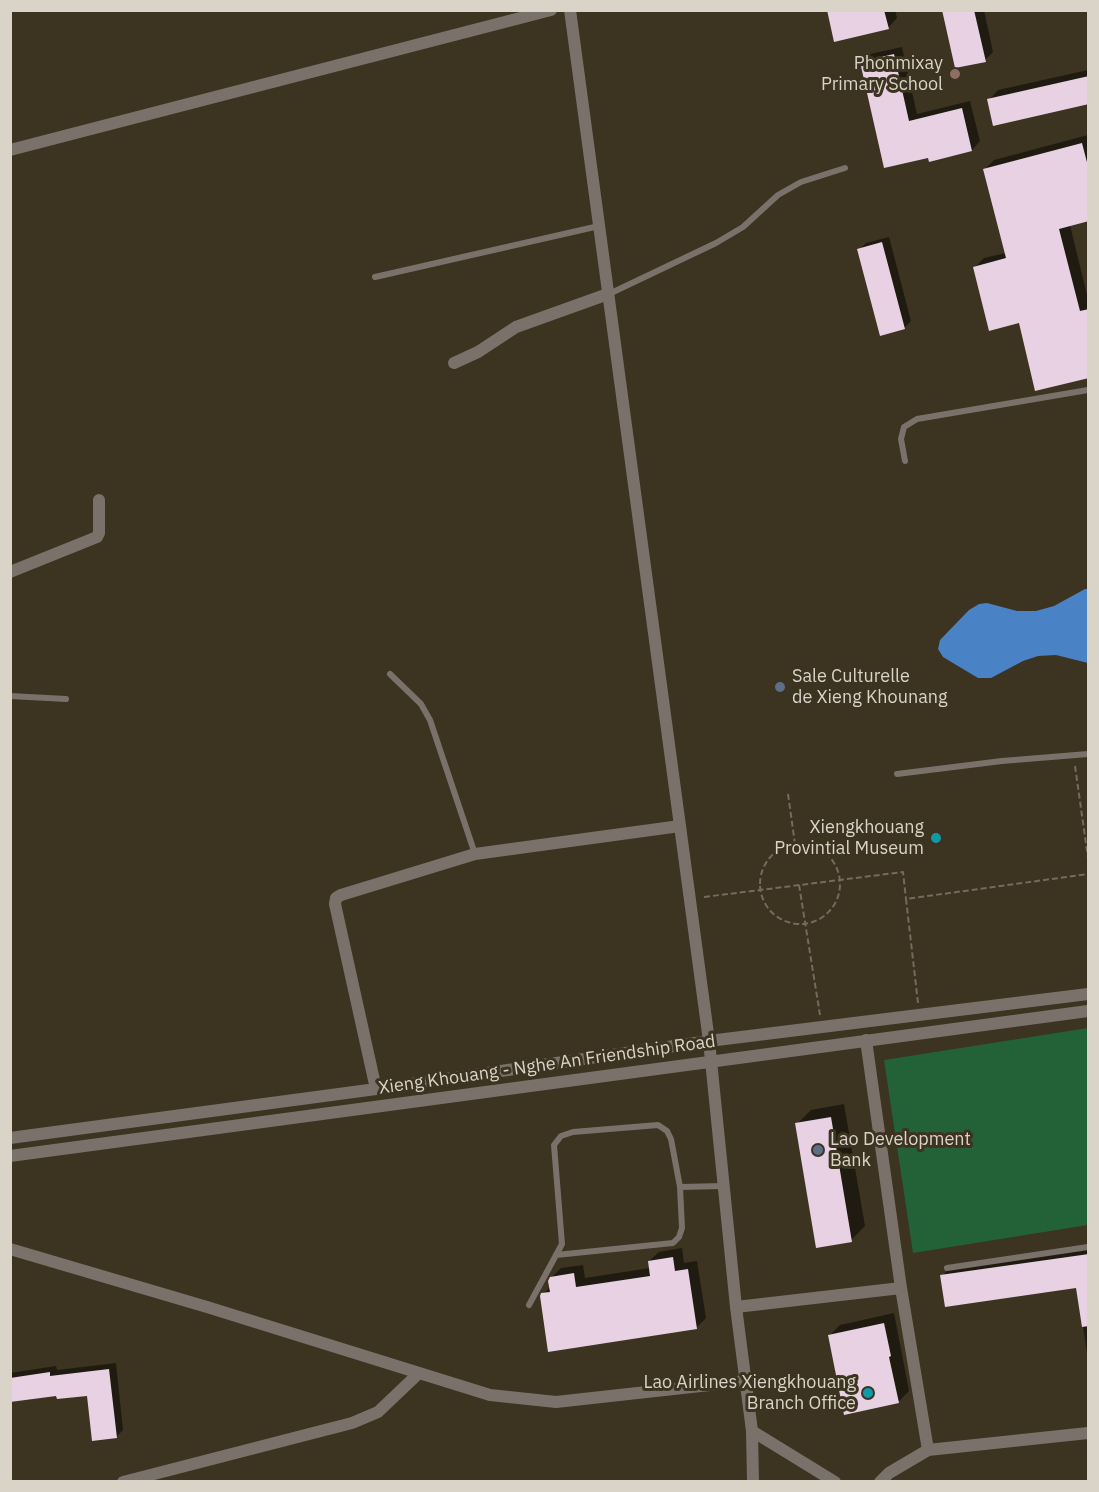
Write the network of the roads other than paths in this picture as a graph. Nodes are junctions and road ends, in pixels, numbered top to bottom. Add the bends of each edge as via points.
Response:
1 (551, 10) edge
2 (570, 10) edge
3 (10, 150) edge
4 (844, 168) dead end
5 (599, 226) junction
6 (375, 277) dead end
7 (608, 294) junction
8 (454, 363) dead end
9 (1089, 390) edge
10 (905, 461) dead end
11 (99, 500) dead end
12 (10, 572) edge
13 (390, 674) dead end
14 (10, 696) edge
15 (66, 699) dead end
16 (1089, 754) edge
17 (897, 774) dead end
18 (680, 826) junction
19 (475, 854) junction
20 (1089, 994) edge
21 (1089, 1011) edge
22 (866, 1040) junction
23 (709, 1041) junction
24 (711, 1061) junction
25 (376, 1089) junction
26 (10, 1138) edge
27 (10, 1156) edge
28 (724, 1186) junction
29 (680, 1187) junction
30 (1089, 1247) edge
31 (10, 1249) edge
32 (556, 1255) junction
33 (947, 1268) dead end
34 (902, 1288) junction
35 (529, 1305) dead end
36 (736, 1307) junction
37 (419, 1373) junction
38 (746, 1381) junction
39 (752, 1431) junction
40 (1089, 1433) edge
41 (928, 1450) junction
42 (123, 1482) edge
43 (753, 1482) edge
44 (835, 1482) edge
45 (880, 1482) edge

1 - 3 street
2 - 5 street
4 - 7 lane via 801,182 725,237
5 - 6 lane
5 - 7 street
7 - 8 street via 516,327
7 - 18 street
9 - 10 lane via 917,419 904,427 901,439
11 - 12 street via 97,537
13 - 19 lane via 421,704 430,720
14 - 15 lane
16 - 17 lane
18 - 19 street
18 - 23 street
19 - 25 street via 336,898 334,904
20 - 23 street, Xieng Khouang - Nghe An Friendship Road
21 - 22 street, Xieng Khouang - Nghe An Friendship Road
22 - 24 street, Xieng Khouang - Nghe An Friendship Road
22 - 34 street
23 - 24 street
23 - 25 street, Xieng Khouang - Nghe An Friendship Road
24 - 27 street, Xieng Khouang - Nghe An Friendship Road
24 - 28 street
25 - 26 street, Xieng Khouang - Nghe An Friendship Road
28 - 29 lane
28 - 36 street
29 - 32 lane via 682,1228 673,1243
29 - 32 lane via 671,1139 658,1125 561,1136 554,1144 562,1244
30 - 33 lane
31 - 37 street
32 - 35 lane
34 - 36 street
34 - 41 street
36 - 38 street
37 - 38 street via 490,1395 556,1402
37 - 42 street via 378,1412 352,1423
38 - 39 street
39 - 43 street
39 - 44 street
40 - 41 street
41 - 45 street

